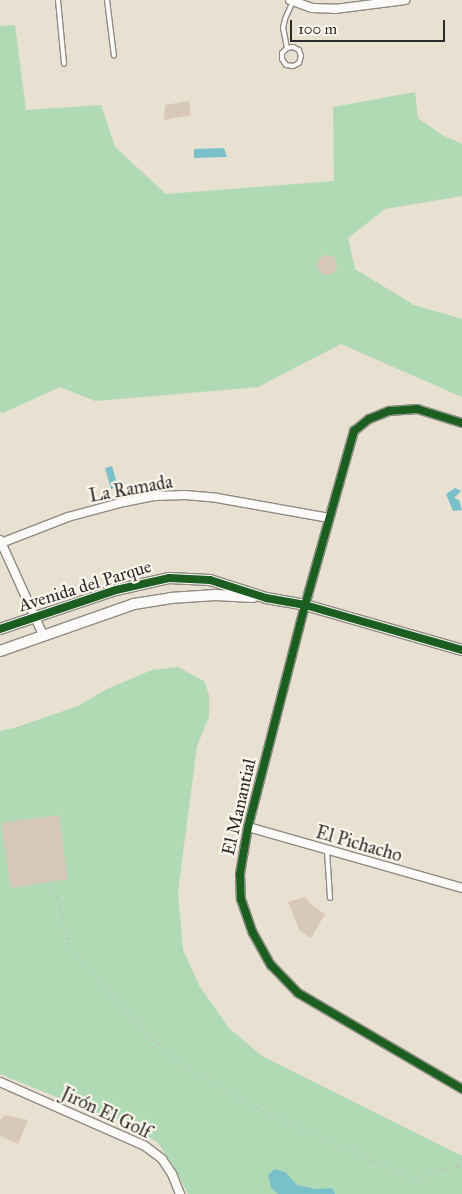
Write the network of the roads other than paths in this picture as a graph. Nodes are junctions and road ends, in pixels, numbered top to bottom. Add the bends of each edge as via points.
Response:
1 (58, 0) edge
2 (107, 0) edge
3 (333, 0) edge
4 (405, 0) edge
5 (292, 1) edge
6 (335, 9) junction
7 (286, 48) junction
8 (114, 56) dead end
9 (64, 64) dead end
10 (462, 423) edge
11 (329, 518) junction
12 (1, 541) edge
13 (266, 598) junction
14 (305, 605) junction
15 (35, 617) junction
16 (0, 629) edge
17 (43, 635) junction
18 (462, 650) edge
19 (0, 651) edge
20 (248, 827) junction
21 (327, 851) junction
22 (462, 888) edge
23 (330, 898) dead end
24 (0, 1082) edge
25 (462, 1088) edge
26 (180, 1194) edge

1 - 9 lane
2 - 8 lane
3 - 6 street
4 - 6 street
5 - 6 street via 312,8
5 - 7 lane via 283,28
7 - 7 lane via 293,46 299,50 299,63 293,66 286,64 282,59
10 - 11 street, El Manantial via 417,409 389,411 368,419 354,431
11 - 12 street, La Ramada via 217,498 155,496 68,517
11 - 14 street, El Manantial
12 - 15 street
13 - 14 street, Avenida del Parque
13 - 15 street, Avenida del Parque via 210,580 169,578 116,590
13 - 17 street, Avenida del Parque via 216,596 143,603
14 - 18 street, Avenida del Parque
14 - 20 street, El Manantial
15 - 16 street, Avenida del Parque
15 - 17 street
17 - 19 street, Avenida del Parque
20 - 21 street, El Pichacho
20 - 25 street, El Manantial via 240,874 242,899 253,933 271,965 298,993
21 - 22 street, El Pichacho
21 - 23 lane
24 - 26 street, Jirón El Golf via 145,1146 167,1167

